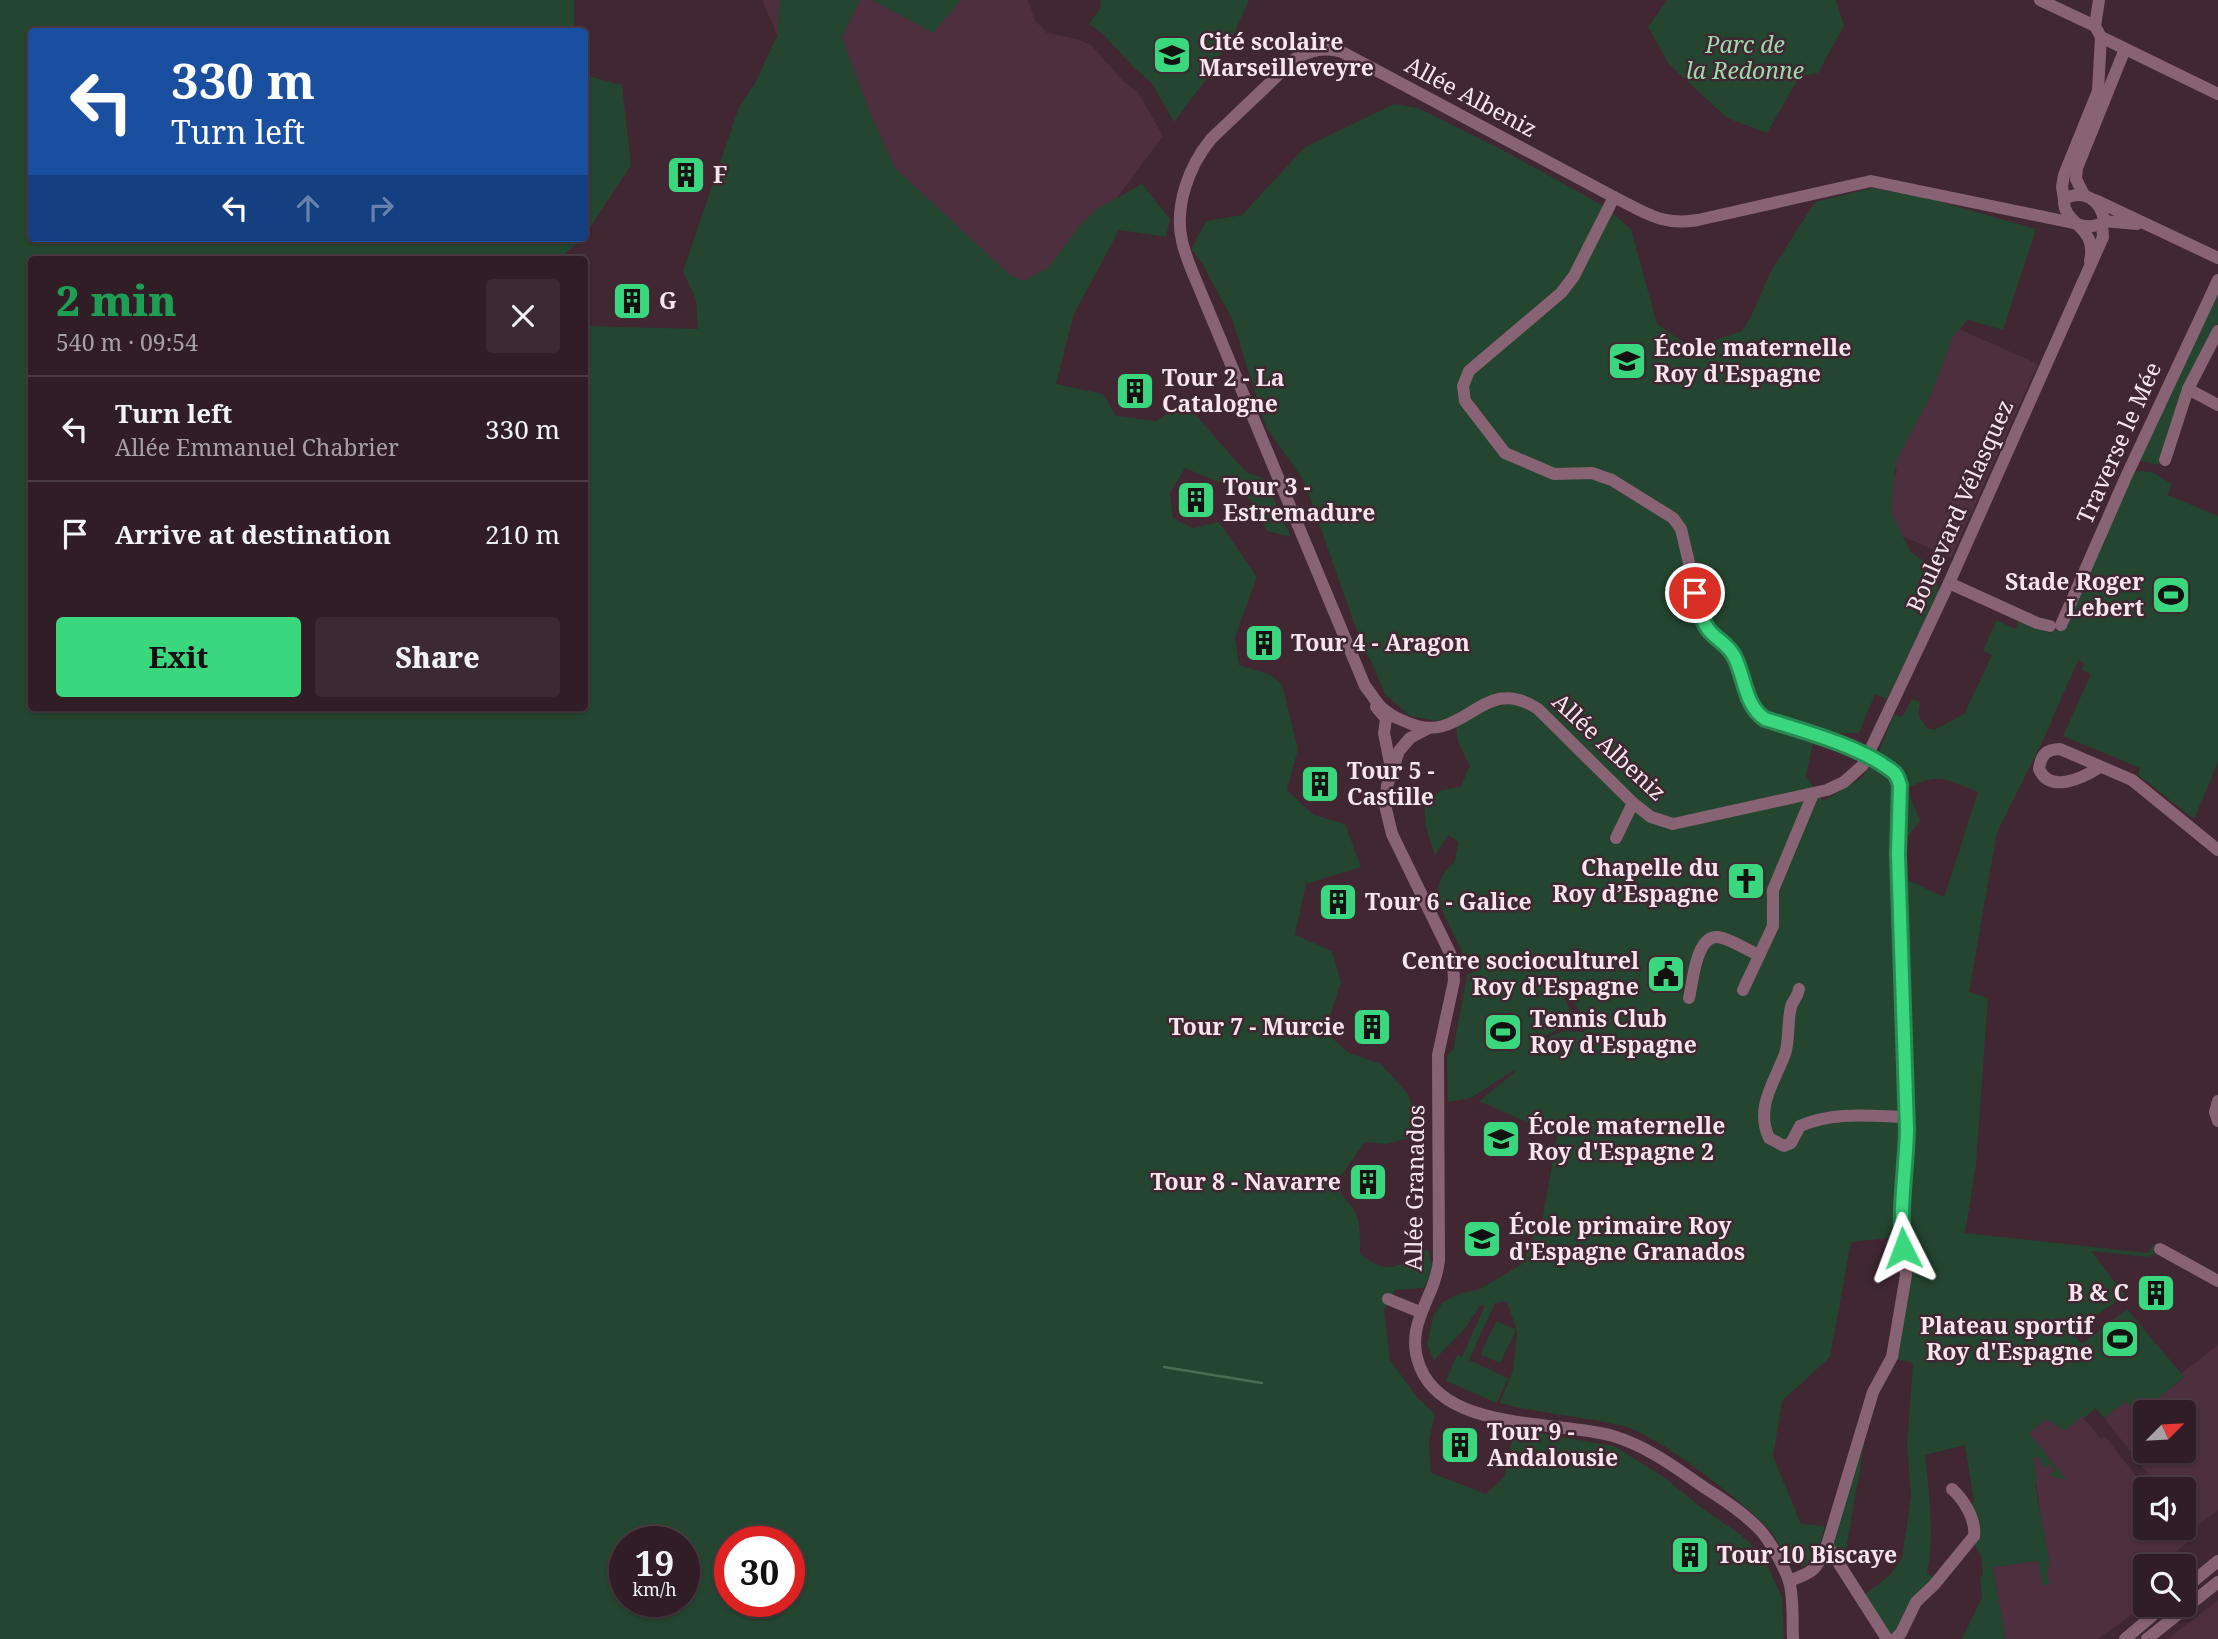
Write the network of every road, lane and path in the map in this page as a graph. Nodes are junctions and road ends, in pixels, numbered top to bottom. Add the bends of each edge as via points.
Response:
1 (2040, 0) edge
2 (2099, 0) edge
3 (2098, 32) junction
4 (2125, 48) junction
5 (2218, 93) edge
6 (1614, 197) junction
7 (2090, 198) junction
8 (2063, 201) junction
9 (2033, 213) junction
10 (2103, 222) junction
11 (2130, 222) junction
12 (2079, 224) junction
13 (2148, 225) junction
14 (2103, 237) junction
15 (2218, 258) edge
16 (2088, 270) junction
17 (2218, 280) edge
18 (2218, 331) edge
19 (2188, 389) junction
20 (2217, 401) edge
21 (2165, 460) dead end
22 (1949, 583) junction
23 (1365, 686) junction
24 (1386, 719) junction
25 (1400, 720) junction
26 (1427, 729) junction
27 (1867, 757) junction
28 (2100, 767) dead end
29 (1391, 769) junction
30 (1813, 794) junction
31 (1633, 803) junction
32 (1616, 838) dead end
33 (2218, 850) edge
34 (1759, 955) junction
35 (1799, 989) dead end
36 (1743, 990) dead end
37 (1689, 998) dead end
38 (2218, 1101) edge
39 (1906, 1117) junction
40 (2218, 1121) edge
41 (2160, 1249) dead end
42 (2218, 1280) edge
43 (1388, 1299) dead end
44 (1420, 1312) junction
45 (1952, 1489) dead end
46 (1827, 1545) junction
47 (2218, 1561) edge
48 (2196, 1578) edge
49 (1789, 1581) junction
50 (2218, 1582) edge
51 (2152, 1617) edge
52 (2128, 1638) edge
53 (1793, 1639) edge
54 (1887, 1639) edge
55 (1895, 1639) edge
56 (2147, 1639) edge

1 - 3 street
2 - 3 street
3 - 4 street
3 - 8 street via 2098,91 2064,175
4 - 5 street
4 - 7 street via 2077,168 2076,179
6 - 9 street, Allée Albeniz via 1672,223 1871,181
6 - 23 street, Allée Albeniz via 1333,50 1314,50 1296,58 1201,152 1187,181 1180,213 1185,251
6 - 27 street via 1561,293 1469,371 1462,386 1465,401 1504,453 1553,474 1592,473 1612,480 1673,518 1681,529 1702,618 1735,657 1757,713
7 - 8 street via 2074,195
7 - 10 street via 2102,210
7 - 13 street
8 - 9 street
8 - 12 street via 2067,214
9 - 12 street, Allée Albeniz
10 - 11 street
10 - 12 street
10 - 14 street, Boulevard Vélasquez
11 - 13 street
11 - 14 street
12 - 16 street, Boulevard Vélasquez via 2091,248
13 - 15 street
14 - 16 street, Boulevard Vélasquez
16 - 22 street, Boulevard Vélasquez
17 - 22 street, Traverse le Mée via 2055,626 2037,623
18 - 19 street, Traverse le Mée
19 - 20 street
19 - 21 street, Traverse le Mée
22 - 27 street, Boulevard Vélasquez
23 - 24 street via 1371,702
23 - 25 street, Allée Albeniz via 1381,708
24 - 25 street, Allée Albeniz
24 - 29 street, Allée Granados
25 - 26 street, Allée Albeniz
26 - 29 street, Allée Granados via 1404,743
26 - 31 street, Allée Albeniz via 1451,725 1492,699 1520,700 1538,709
27 - 30 street, Allée Albeniz via 1844,782
27 - 39 street via 1892,771 1900,785
28 - 33 street via 2132,780
29 - 44 street, Allée Granados via 1385,796 1388,823 1454,970 1438,1055 1439,1261
30 - 31 street, Allée Albeniz via 1681,824 1658,821
30 - 34 street via 1773,890 1773,926
31 - 32 street
34 - 36 street
34 - 37 street via 1721,937 1711,938 1701,946
35 - 39 street via 1785,1053 1762,1108 1769,1138 1784,1146 1791,1143 1800,1126 1841,1115
38 - 40 street
39 - 46 street via 1900,1221 1906,1275 1892,1357 1873,1392
41 - 42 street
43 - 44 street
44 - 49 street, Allée Granados via 1415,1333 1420,1366 1447,1401 1504,1420 1609,1435 1646,1448 1748,1519 1767,1539
45 - 55 street via 1970,1514 1974,1536 1916,1602
46 - 49 street via 1811,1573
46 - 54 street
47 - 48 street
49 - 53 street, Allée Granados
50 - 56 street
51 - 52 street

